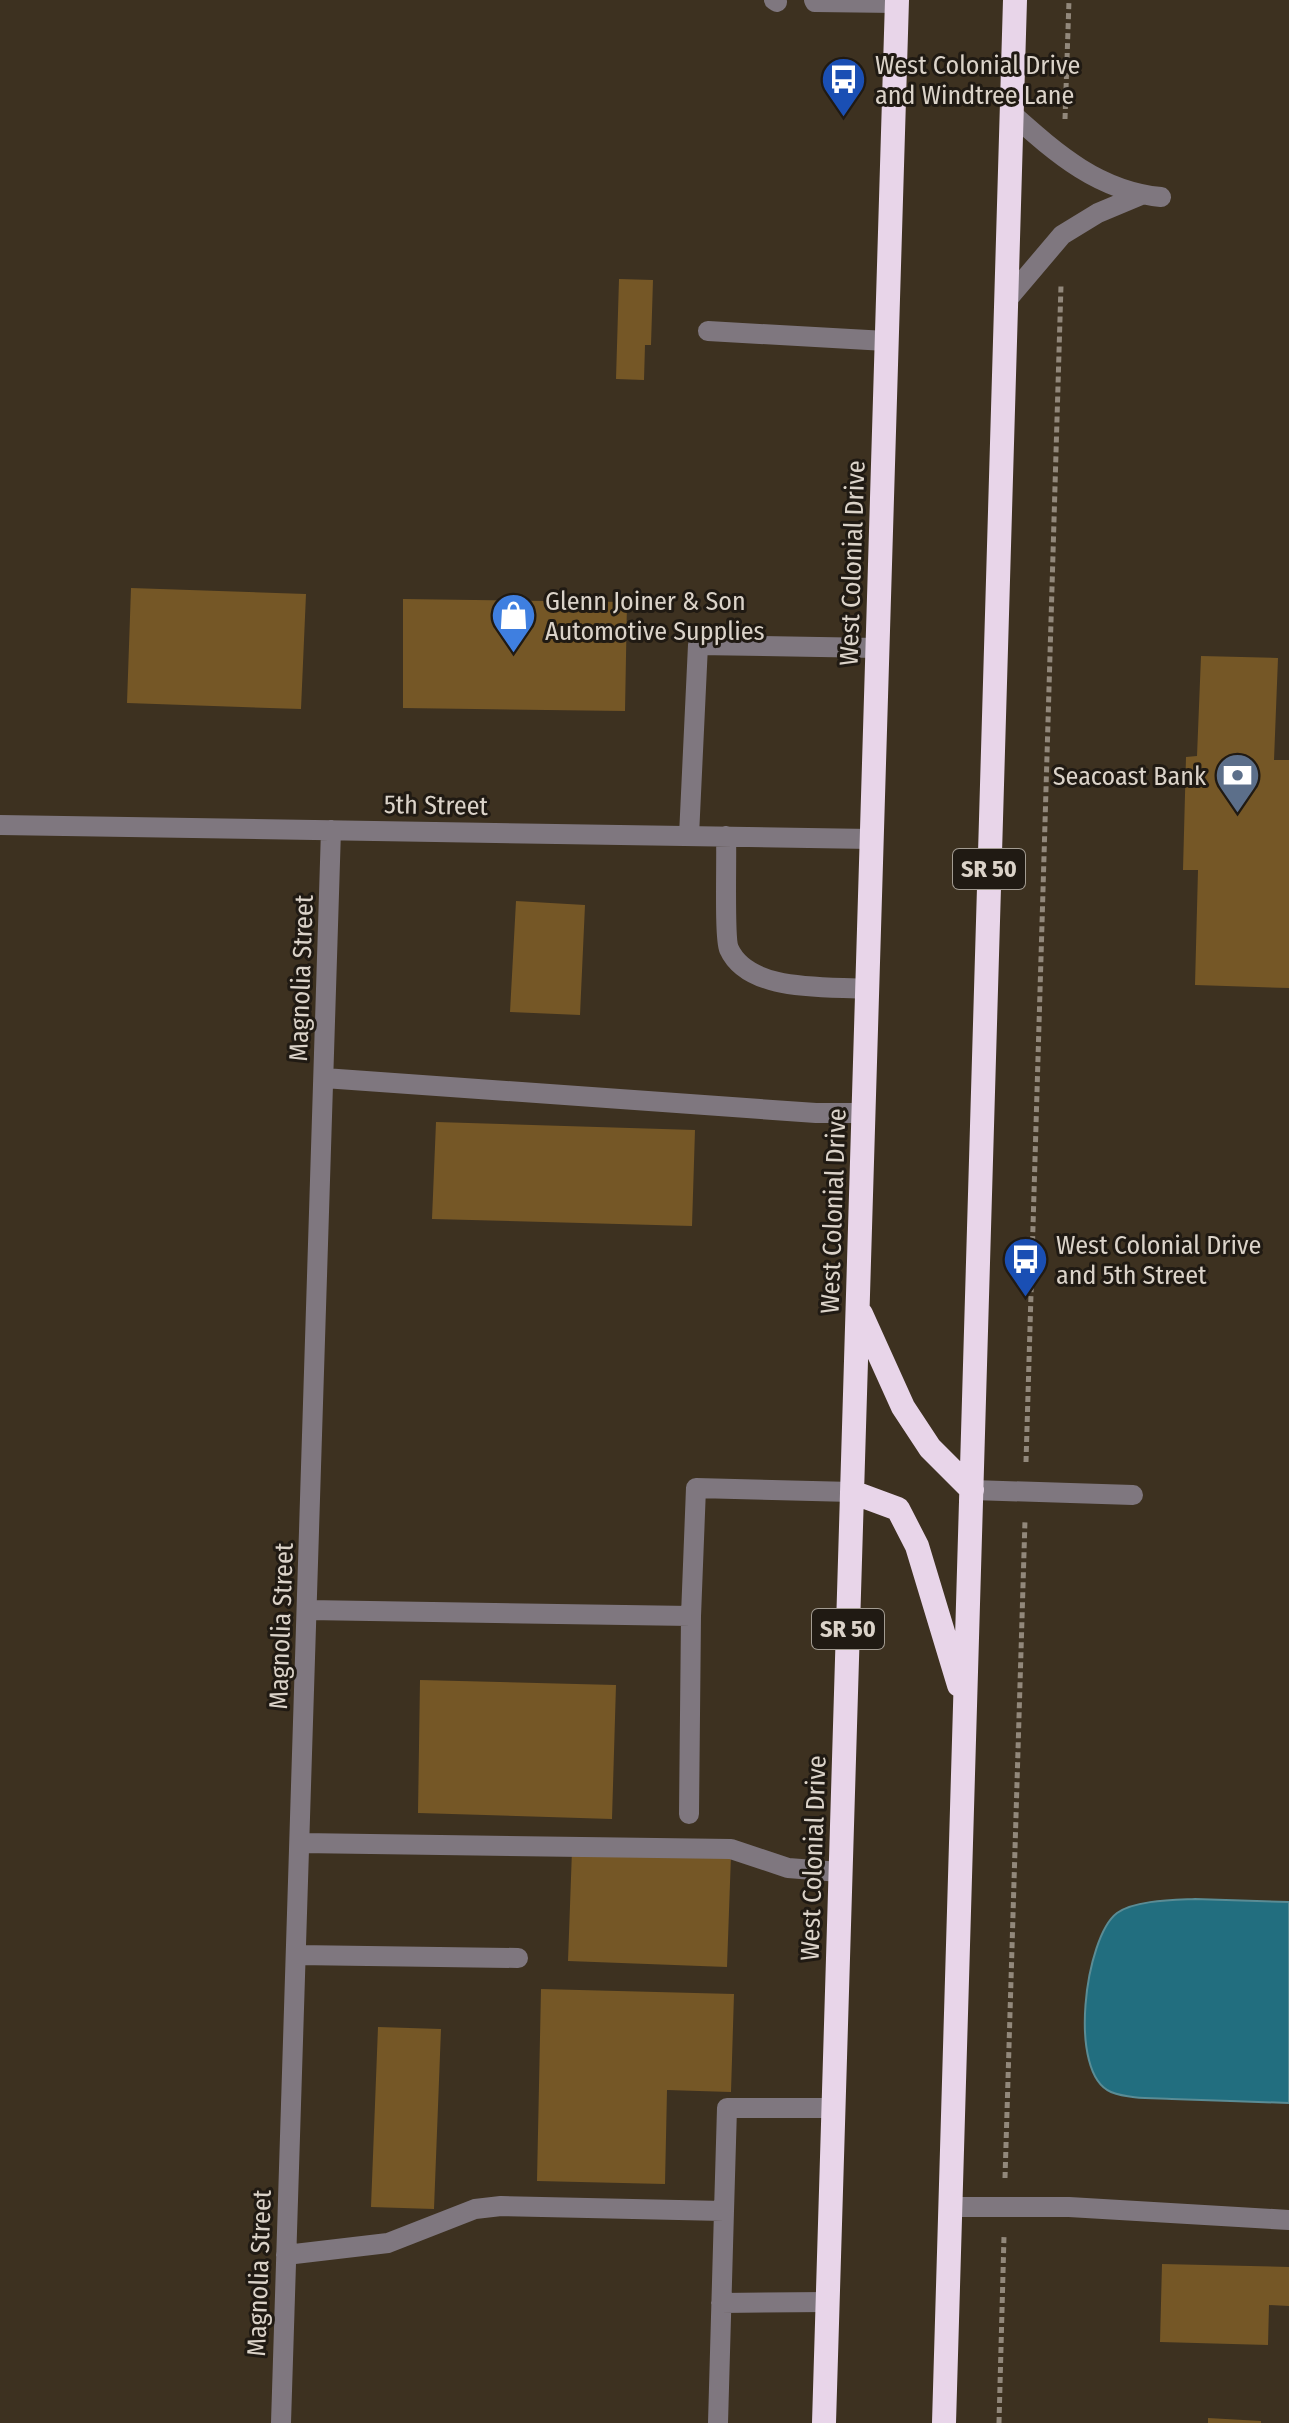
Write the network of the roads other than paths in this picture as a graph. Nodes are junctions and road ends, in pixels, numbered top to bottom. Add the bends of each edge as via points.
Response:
1 (814, 0) edge
2 (1015, 0) edge
3 (896, 1) edge
4 (1011, 113) junction
5 (1006, 301) junction
6 (708, 331) dead end
7 (886, 341) junction
8 (877, 648) junction
9 (0, 825) edge
10 (331, 830) junction
11 (689, 836) junction
12 (726, 836) junction
13 (871, 839) junction
14 (867, 989) junction
15 (324, 1078) junction
16 (864, 1113) junction
17 (859, 1308) junction
18 (972, 1490) junction
19 (852, 1492) junction
20 (1133, 1495) dead end
21 (308, 1610) junction
22 (691, 1616) junction
23 (964, 1702) junction
24 (689, 1814) dead end
25 (301, 1843) junction
26 (840, 1872) junction
27 (297, 1955) junction
28 (518, 1958) dead end
29 (833, 2108) junction
30 (950, 2207) junction
31 (724, 2211) junction
32 (1289, 2220) edge
33 (286, 2255) junction
34 (828, 2302) junction
35 (721, 2303) junction
36 (281, 2423) edge
37 (718, 2423) edge
38 (824, 2423) edge
39 (944, 2423) edge

1 - 3 street
2 - 4 highway, SR 50
3 - 7 highway, West Colonial Drive / SR 50
4 - 5 highway, SR 50
4 - 5 street via 1064,159 1151,196 1098,213 1062,235
5 - 18 highway, SR 50
6 - 7 street
7 - 8 highway, West Colonial Drive / SR 50
8 - 11 street via 698,645
8 - 13 highway, West Colonial Drive / SR 50
9 - 10 street, 5th Street
10 - 11 street, 5th Street
10 - 15 street, Magnolia Street
11 - 12 street, 5th Street
12 - 13 street, 5th Street
12 - 14 street via 728,948 746,970 779,983
13 - 14 highway, West Colonial Drive / SR 50
14 - 16 highway, West Colonial Drive / SR 50
15 - 16 street
15 - 21 street, Magnolia Street
16 - 17 highway, West Colonial Drive / SR 50
17 - 18 highway via 903,1407 930,1448
17 - 19 highway, West Colonial Drive / SR 50
18 - 20 street
18 - 23 highway, SR 50
19 - 22 street via 696,1488
19 - 23 highway via 898,1509 917,1546
19 - 26 highway, West Colonial Drive / SR 50
21 - 22 street
21 - 25 street, Magnolia Street
22 - 24 street
23 - 30 highway, SR 50
25 - 26 street via 731,1849 788,1868
25 - 27 street, Magnolia Street
26 - 29 highway, West Colonial Drive / SR 50
27 - 28 street
27 - 33 street, Magnolia Street
29 - 31 street via 727,2108
29 - 34 highway, West Colonial Drive / SR 50
30 - 32 street via 1069,2207
30 - 39 highway, SR 50
31 - 33 street via 488,2207 388,2243
31 - 35 street
33 - 36 street, Magnolia Street
34 - 35 street
34 - 38 highway, West Colonial Drive / SR 50
35 - 37 street

